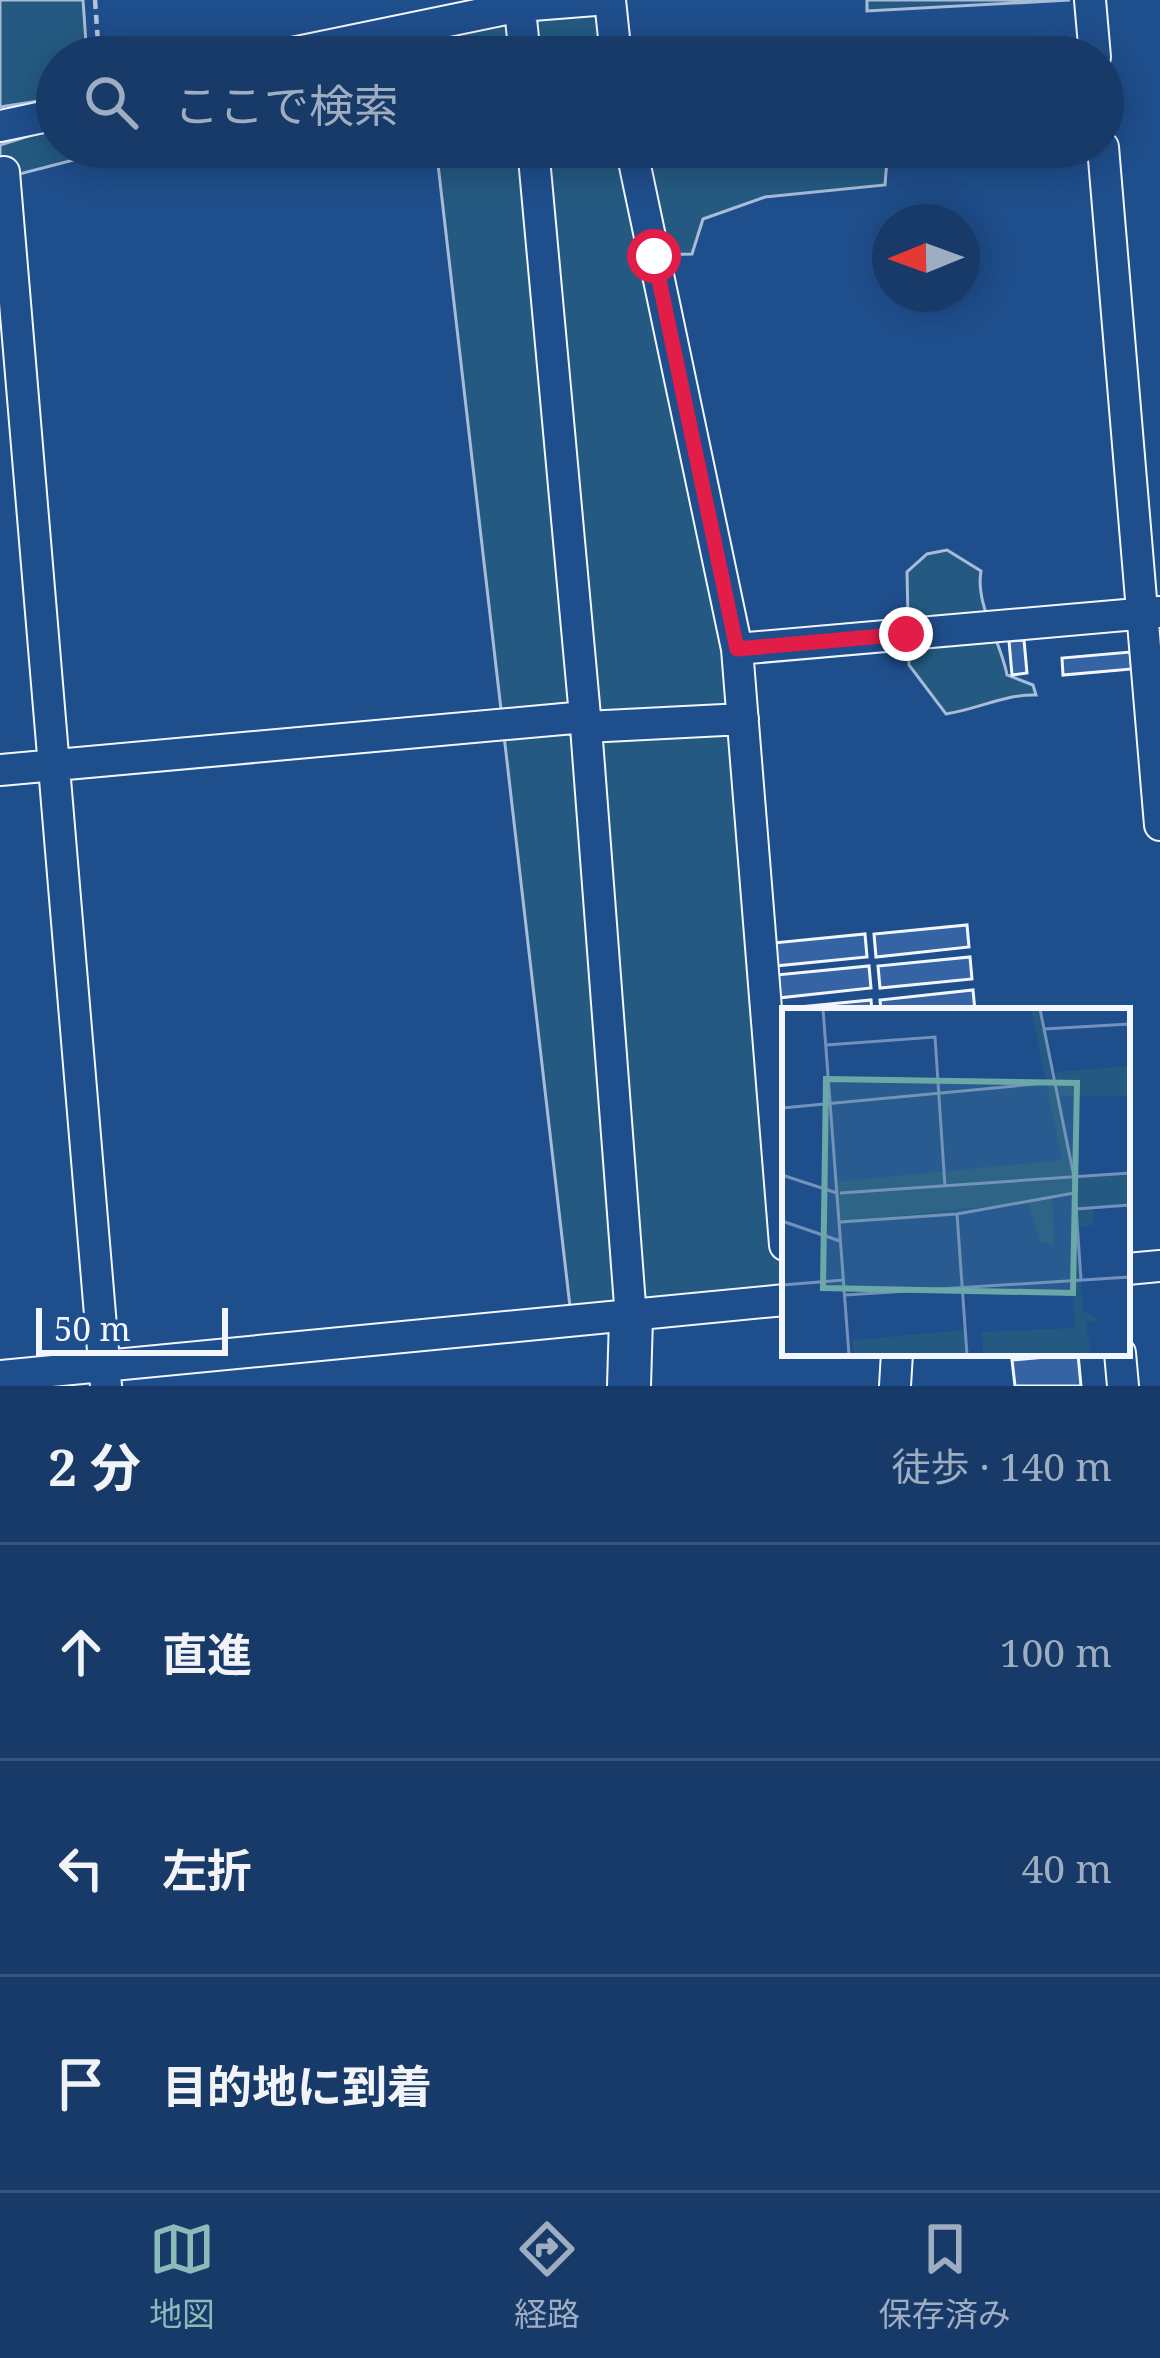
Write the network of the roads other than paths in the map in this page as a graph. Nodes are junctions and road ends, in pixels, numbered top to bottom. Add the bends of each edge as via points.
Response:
1 (595, 0) edge
2 (610, 0) edge
3 (1090, 0) edge
4 (519, 3) edge
5 (369, 36) edge
6 (522, 36) edge
7 (614, 36) edge
8 (1093, 36) edge
9 (36, 118) edge
10 (0, 126) edge
11 (535, 168) edge
12 (635, 168) edge
13 (1105, 168) edge
14 (4, 172) dead end
15 (1152, 613) edge
16 (737, 649) junction
17 (743, 719) junction
18 (586, 722) junction
19 (55, 765) junction
20 (0, 770) edge
21 (1160, 825) edge
22 (782, 1207) edge
23 (1160, 1266) edge
24 (1130, 1269) edge
25 (782, 1300) edge
26 (631, 1318) junction
27 (1120, 1356) edge
28 (0, 1376) edge
29 (104, 1377) edge
30 (628, 1386) edge
31 (1124, 1386) edge

1 - 4 street
2 - 7 street
3 - 8 street
4 - 5 street
4 - 6 street
9 - 10 street
11 - 18 street
12 - 16 street
13 - 15 street
14 - 19 street
15 - 16 street
15 - 21 street
16 - 17 street
17 - 18 street
17 - 22 street
18 - 19 street
18 - 26 street
19 - 20 street
19 - 29 street
23 - 24 street
25 - 26 street
26 - 29 street
26 - 30 highway
27 - 31 street
28 - 29 street

